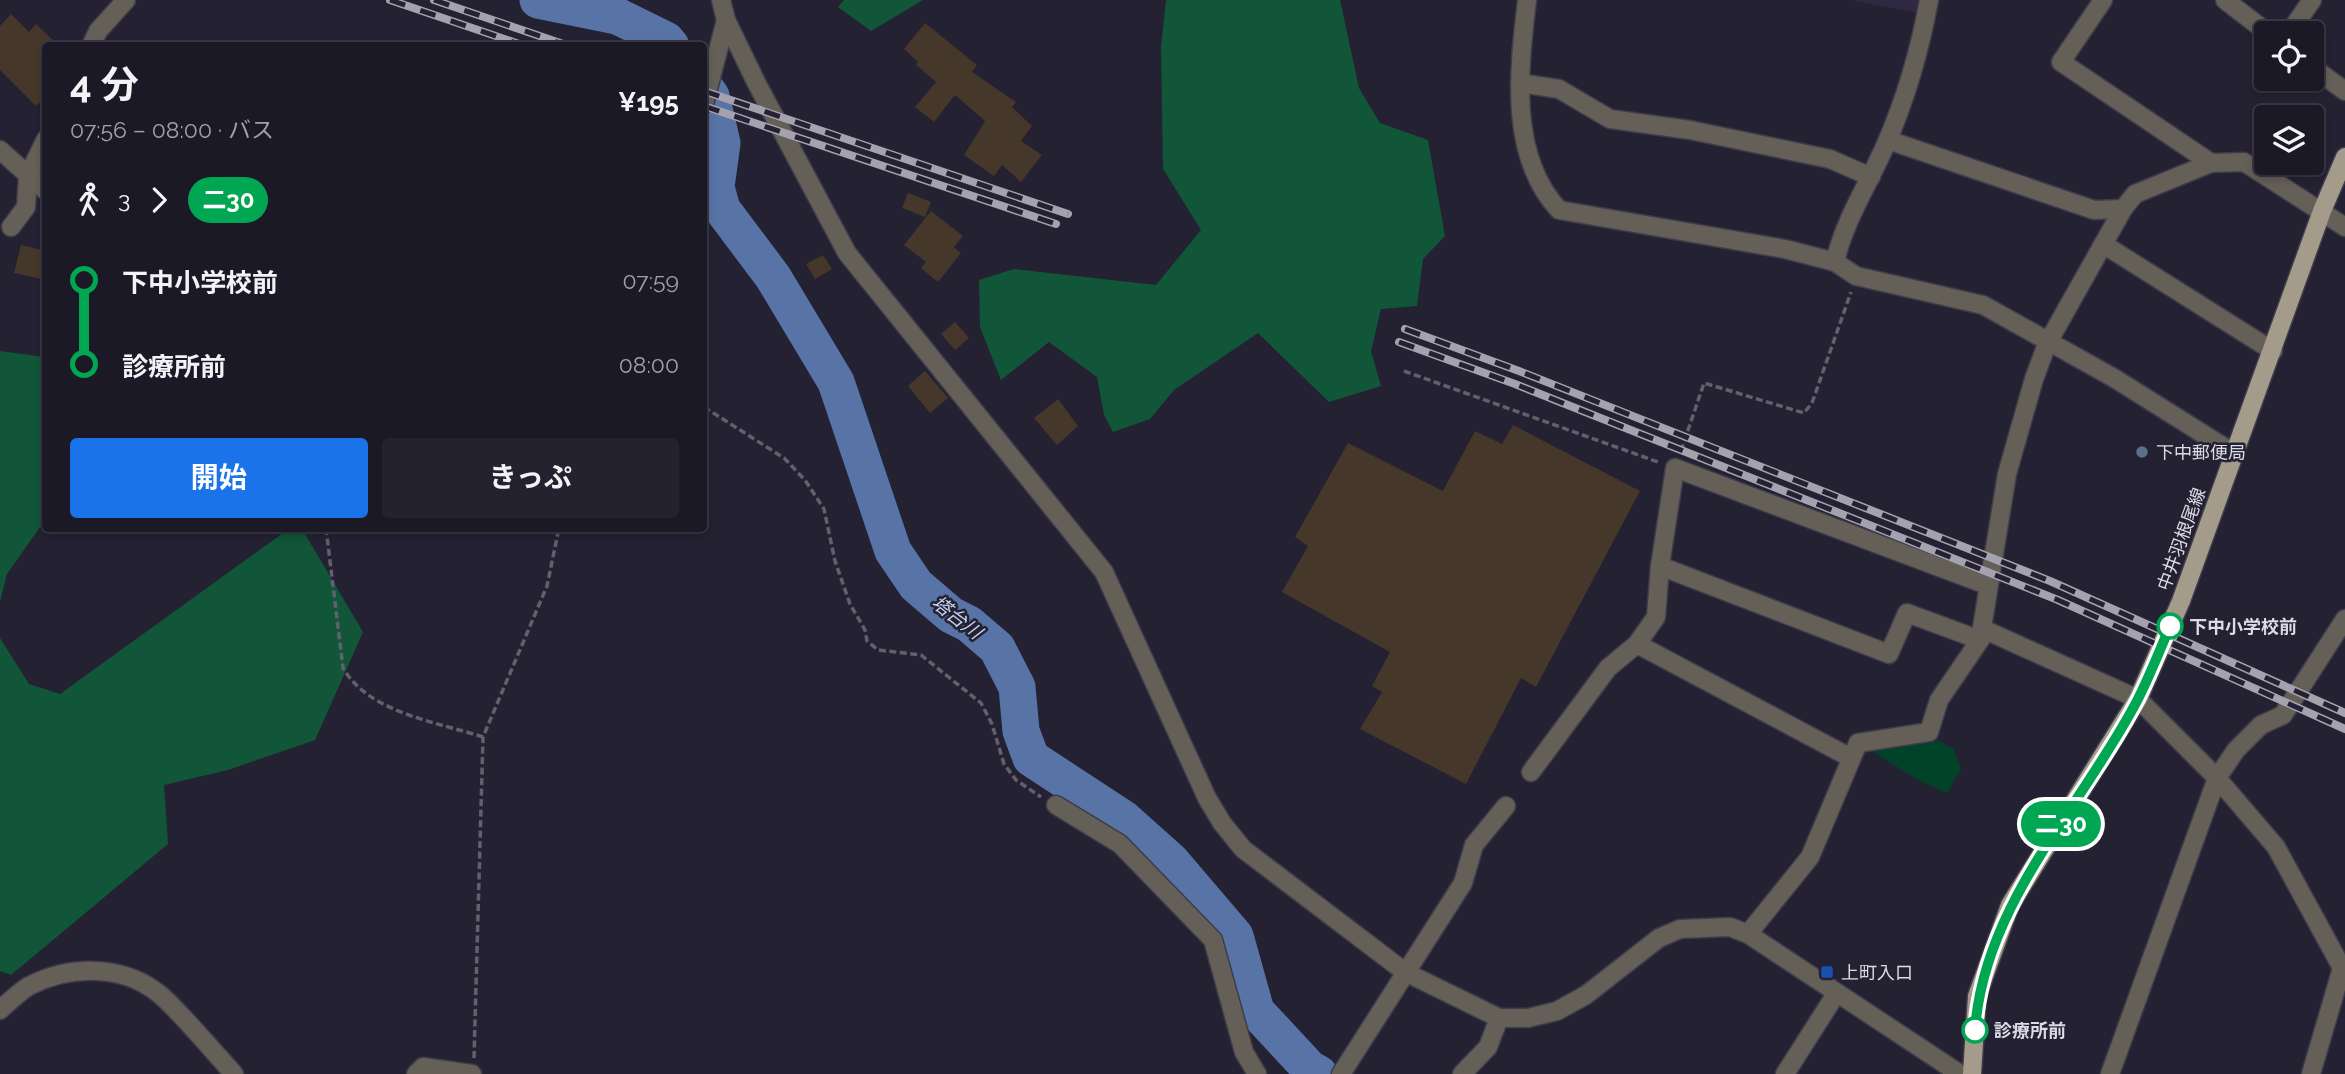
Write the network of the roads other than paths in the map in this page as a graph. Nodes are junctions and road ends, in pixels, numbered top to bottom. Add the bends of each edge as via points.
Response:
1 (126, 0) edge
2 (721, 0) edge
3 (1527, 0) edge
4 (1929, 0) edge
5 (2103, 0) edge
6 (2225, 0) edge
7 (2312, 0) edge
8 (726, 20) junction
9 (2298, 21) edge
10 (2254, 22) edge
11 (93, 42) edge
12 (2324, 76) edge
13 (1520, 83) junction
14 (2345, 91) edge
15 (707, 93) edge
16 (1888, 140) junction
17 (42, 147) edge
18 (0, 149) edge
19 (2345, 157) edge
20 (2211, 163) junction
21 (28, 176) junction
22 (1871, 177) junction
23 (42, 188) edge
24 (2123, 209) junction
25 (2322, 211) junction
26 (12, 227) dead end
27 (2345, 227) edge
28 (2103, 244) junction
29 (1835, 262) junction
30 (2047, 344) junction
31 (2273, 351) junction
32 (2235, 454) junction
33 (1660, 566) junction
34 (1987, 585) junction
35 (2345, 619) edge
36 (1981, 635) junction
37 (1637, 644) junction
38 (2138, 699) junction
39 (1851, 758) junction
40 (1531, 772) dead end
41 (2217, 778) junction
42 (1056, 805) road end
43 (1506, 806) dead end
44 (1748, 934) junction
45 (2343, 967) edge
46 (1405, 972) junction
47 (1836, 994) junction
48 (0, 1010) edge
49 (1499, 1018) junction
50 (473, 1067) edge
51 (234, 1074) edge
52 (415, 1074) edge
53 (1257, 1074) edge
54 (1341, 1074) edge
55 (1462, 1074) edge
56 (1785, 1074) edge
57 (1960, 1074) edge
58 (1972, 1074) edge
59 (2110, 1074) edge
60 (2311, 1074) edge

1 - 11 street
2 - 8 street
3 - 13 street
4 - 16 street via 1920,48
5 - 20 street via 2062,62
6 - 10 street
7 - 9 street
8 - 15 street
8 - 46 street via 846,253 1104,572 1222,823 1243,849
12 - 14 street
13 - 22 street via 1559,89 1610,120 1689,130 1817,156
13 - 29 street via 1530,165 1542,192 1559,210 1722,237
16 - 22 street
16 - 24 street via 2094,209
17 - 21 street
18 - 21 street
19 - 25 main road, 中井羽根尾線
20 - 24 street via 2135,194
20 - 25 street via 2244,162
21 - 23 street
21 - 26 street via 26,207
22 - 29 street via 1839,241
24 - 28 street
25 - 27 street
25 - 31 main road, 中井羽根尾線
28 - 30 street
28 - 31 street
29 - 30 street via 1856,276 1983,305
30 - 32 street via 2114,378
30 - 34 street via 2007,474
31 - 32 main road, 中井羽根尾線
32 - 38 main road, 中井羽根尾線 via 2181,601
33 - 34 street via 1675,468
33 - 36 street via 1889,654 1907,613
33 - 37 street via 1656,617
34 - 36 street
35 - 41 street via 2283,715 2261,725
36 - 38 street
36 - 39 street via 1939,700 1929,732 1858,743
37 - 39 street
37 - 40 street via 1608,668
38 - 41 street
38 - 58 main road, 中井羽根尾線 via 2010,905 1978,996
39 - 44 street via 1810,857
41 - 45 street via 2276,846
41 - 59 street
42 - 53 street via 1120,844 1213,940 1244,1052
43 - 46 street via 1474,845 1463,883
44 - 47 street
44 - 49 street via 1730,927 1681,929 1659,938 1586,995 1557,1011
45 - 60 street
46 - 49 street
46 - 54 street
47 - 56 street
47 - 57 street
48 - 51 street via 28,986 69,972 100,970 132,977 163,997
49 - 55 street via 1488,1047
50 - 52 street via 423,1068

